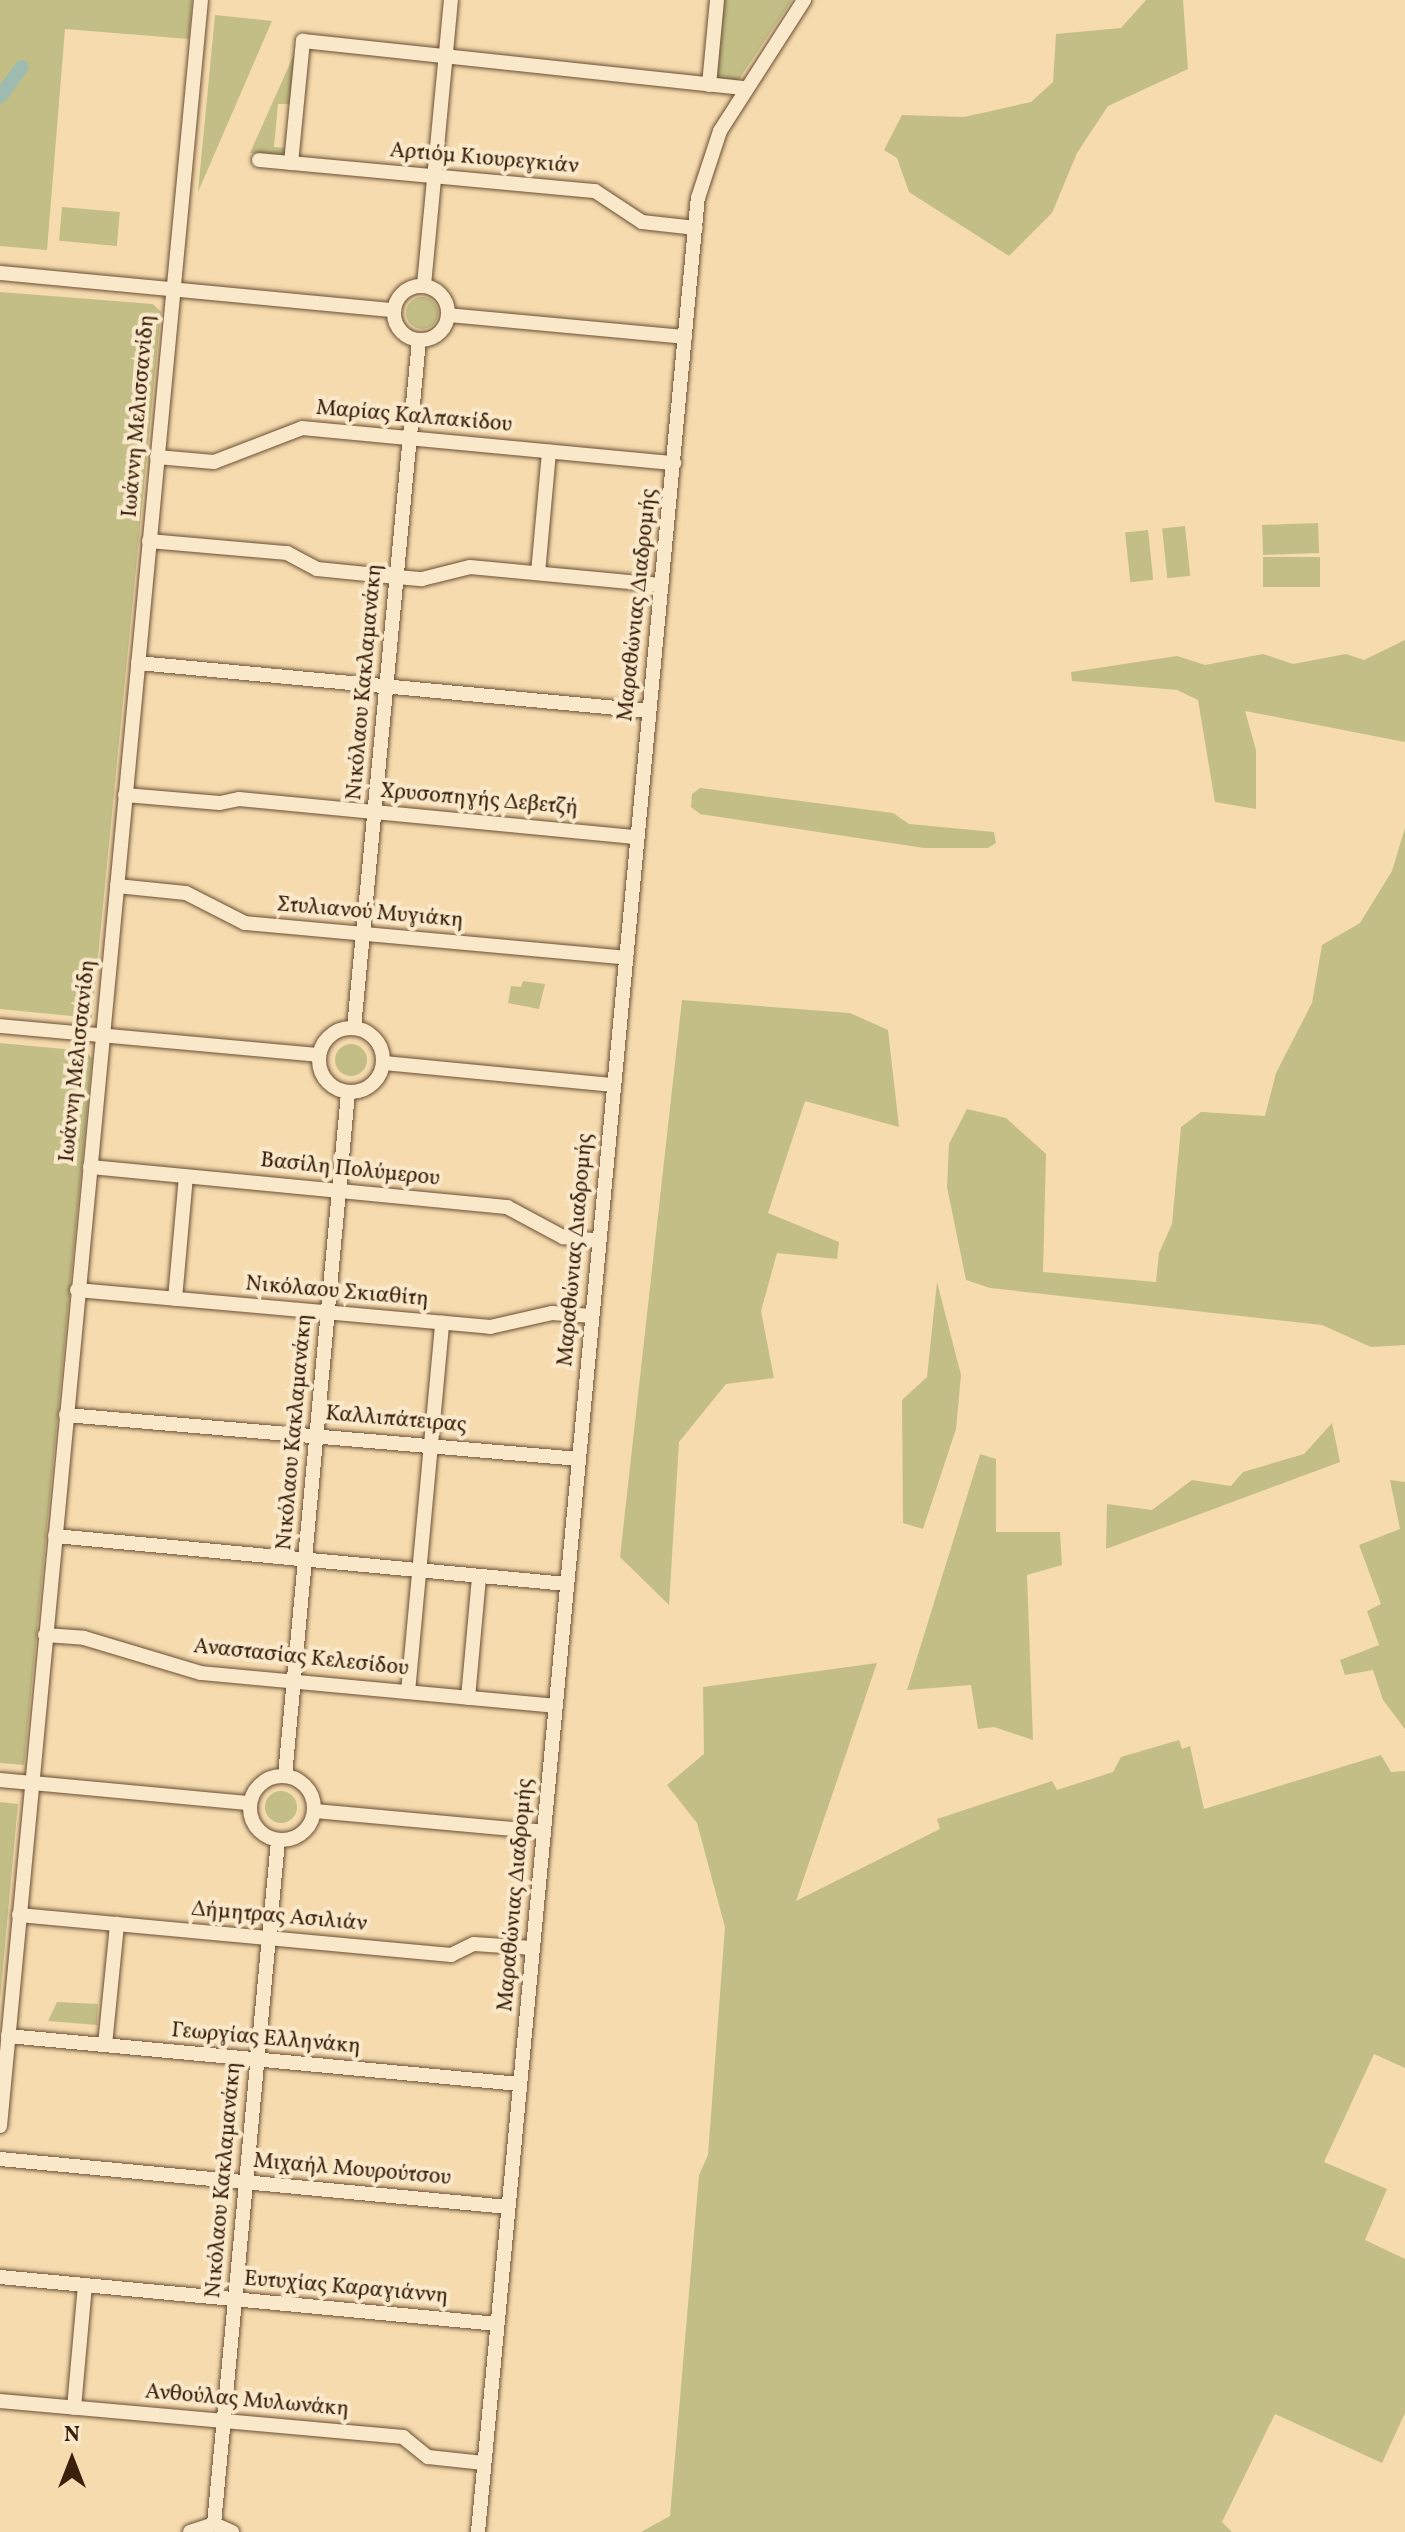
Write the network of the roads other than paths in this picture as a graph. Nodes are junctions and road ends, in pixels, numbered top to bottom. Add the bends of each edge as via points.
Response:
1 (201, 0) edge
2 (451, 0) edge
3 (717, 0) edge
4 (804, 0) edge
5 (445, 54) junction
6 (709, 85) junction
7 (746, 88) junction
8 (259, 160) dead end
9 (291, 163) junction
10 (434, 176) junction
11 (696, 228) junction
12 (0, 273) edge
13 (424, 285) junction
14 (173, 289) junction
15 (394, 310) junction
16 (448, 315) junction
17 (685, 337) junction
18 (419, 340) junction
19 (410, 439) junction
20 (549, 451) junction
21 (157, 457) junction
22 (674, 463) junction
23 (149, 541) junction
24 (538, 573) junction
25 (397, 577) junction
26 (661, 585) junction
27 (138, 663) junction
28 (387, 686) junction
29 (649, 711) junction
30 (125, 795) junction
31 (375, 813) junction
32 (637, 837) junction
33 (117, 886) junction
34 (363, 934) junction
35 (626, 958) junction
36 (0, 1026) edge
37 (354, 1028) junction
38 (103, 1035) junction
39 (319, 1055) junction
40 (384, 1063) junction
41 (614, 1085) junction
42 (348, 1093) junction
43 (90, 1167) junction
44 (186, 1176) junction
45 (340, 1192) junction
46 (599, 1241) junction
47 (77, 1290) junction
48 (175, 1299) junction
49 (329, 1313) junction
50 (592, 1316) junction
51 (442, 1323) junction
52 (66, 1415) junction
53 (317, 1434) junction
54 (431, 1445) junction
55 (579, 1459) junction
56 (55, 1536) junction
57 (305, 1560) junction
58 (419, 1570) junction
59 (479, 1576) junction
60 (567, 1584) junction
61 (45, 1635) junction
62 (294, 1682) junction
63 (408, 1692) junction
64 (468, 1698) junction
65 (555, 1706) junction
66 (285, 1776) junction
67 (0, 1780) edge
68 (32, 1782) junction
69 (250, 1803) junction
70 (315, 1811) junction
71 (544, 1832) junction
72 (278, 1840) junction
73 (19, 1915) junction
74 (117, 1924) junction
75 (269, 1938) junction
76 (533, 1948) junction
77 (8, 2036) junction
78 (105, 2045) junction
79 (257, 2060) junction
80 (520, 2084) junction
81 (0, 2126) edge
82 (0, 2159) edge
83 (246, 2182) junction
84 (508, 2207) junction
85 (0, 2277) edge
86 (85, 2285) junction
87 (235, 2299) junction
88 (497, 2324) junction
89 (0, 2401) edge
90 (74, 2408) junction
91 (223, 2421) junction
92 (484, 2463) junction
93 (214, 2524) junction
94 (190, 2532) edge
95 (232, 2532) edge
96 (478, 2532) edge

1 - 14 street, Ιωάννη Μελισσανίδη
2 - 5 street
3 - 6 street
4 - 7 street, Μαραθώνιας Διαδρομής
5 - 6 street via 541,63 555,71
5 - 9 street via 303,41
5 - 10 street
6 - 7 street
7 - 11 street, Μαραθώνιας Διαδρομής via 710,149
8 - 9 street, Αρτιόμ Κιουρεγκιάν
9 - 10 street, Αρτιόμ Κιουρεγκιάν
10 - 11 street, Αρτιόμ Κιουρεγκιάν via 595,191 642,222
10 - 13 street
11 - 17 street, Μαραθώνιας Διαδρομής
12 - 14 street
13 - 15 street via 405,291
13 - 16 street via 445,299
14 - 15 street
14 - 21 street, Ιωάννη Μελισσανίδη
15 - 18 street via 400,329
16 - 17 street
16 - 18 street via 438,334
17 - 22 street, Μαραθώνιας Διαδρομής
18 - 19 street, Νικόλαου Κακλαμανάκη
19 - 20 street, Μαρίας Καλπακίδου
19 - 21 street, Μαρίας Καλπακίδου via 302,428 214,462
19 - 25 street, Νικόλαου Κακλαμανάκη
20 - 22 street, Μαρίας Καλπακίδου
20 - 24 street
21 - 23 street, Ιωάννη Μελισσανίδη
22 - 26 street, Μαραθώνιας Διαδρομής
23 - 25 street via 287,553 317,569
23 - 27 street, Ιωάννη Μελισσανίδη
24 - 25 street via 470,567 422,579
24 - 26 street
25 - 28 street, Νικόλαου Κακλαμανάκη
26 - 29 street, Μαραθώνιας Διαδρομής
27 - 28 street
27 - 30 street, Ιωάννη Μελισσανίδη
28 - 29 street
28 - 31 street, Νικόλαου Κακλαμανάκη
29 - 32 street, Μαραθώνιας Διαδρομής
30 - 31 street, Χρυσοπηγής Δεβετζή via 220,803 239,799
30 - 33 street, Ιωάννη Μελισσανίδη
31 - 32 street, Χρυσοπηγής Δεβετζή
31 - 34 street, Νικόλαου Κακλαμανάκη
32 - 35 street, Μαραθώνιας Διαδρομής
33 - 34 street, Στυλιανού Μυγιάκη via 186,893 245,923
33 - 38 street, Ιωάννη Μελισσανίδη
34 - 35 street, Στυλιανού Μυγιάκη
34 - 37 street, Νικόλαου Κακλαμανάκη
35 - 41 street, Μαραθώνιας Διαδρομής
36 - 38 street
37 - 39 street via 331,1035
37 - 40 street via 378,1042
38 - 39 street
38 - 43 street, Ιωάννη Μελισσανίδη
39 - 42 street via 324,1079
40 - 41 street
40 - 42 street via 368,1088
41 - 46 street, Μαραθώνιας Διαδρομής
42 - 45 street, Νικόλαου Κακλαμανάκη
43 - 44 street, Βασίλη Πολύμερου
43 - 47 street, Ιωάννη Μελισσανίδη
44 - 45 street, Βασίλη Πολύμερου
44 - 48 street
45 - 46 street, Βασίλη Πολύμερου via 507,1207 563,1237
45 - 49 street, Νικόλαου Κακλαμανάκη
46 - 50 street, Μαραθώνιας Διαδρομής
47 - 48 street, Νικόλαου Σκιαθίτη
47 - 52 street, Ιωάννη Μελισσανίδη
48 - 49 street, Νικόλαου Σκιαθίτη
49 - 51 street, Νικόλαου Σκιαθίτη
49 - 53 street, Νικόλαου Κακλαμανάκη
50 - 51 street, Νικόλαου Σκιαθίτη via 552,1313 490,1327
50 - 55 street, Μαραθώνιας Διαδρομής
51 - 54 street
52 - 53 street, Καλλιπάτειρας
52 - 56 street, Ιωάννη Μελισσανίδη
53 - 54 street, Καλλιπάτειρας
53 - 57 street, Νικόλαου Κακλαμανάκη
54 - 55 street, Καλλιπάτειρας
54 - 58 street
55 - 60 street, Μαραθώνιας Διαδρομής
56 - 57 street
56 - 61 street, Ιωάννη Μελισσανίδη
57 - 58 street
57 - 62 street, Νικόλαου Κακλαμανάκη
58 - 59 street
58 - 63 street
59 - 60 street
59 - 64 street
60 - 65 street, Μαραθώνιας Διαδρομής
61 - 62 street, Αναστασίας Κελεσίδου via 84,1638 201,1673
61 - 68 street, Ιωάννη Μελισσανίδη
62 - 63 street, Αναστασίας Κελεσίδου
62 - 66 street, Νικόλαου Κακλαμανάκη
63 - 64 street, Αναστασίας Κελεσίδου
64 - 65 street, Αναστασίας Κελεσίδου
65 - 71 street, Μαραθώνιας Διαδρομής
66 - 69 street via 259,1786
66 - 70 street via 307,1787
67 - 68 street
68 - 69 street
68 - 73 street, Ιωάννη Μελισσανίδη
69 - 72 street via 260,1831
70 - 71 street
70 - 72 street via 303,1833
71 - 76 street, Μαραθώνιας Διαδρομής
72 - 75 street, Νικόλαου Κακλαμανάκη
73 - 74 street, Δήμητρας Ασιλιάν
73 - 77 street, Ιωάννη Μελισσανίδη
74 - 75 street, Δήμητρας Ασιλιάν
74 - 78 street
75 - 76 street, Δήμητρας Ασιλιάν via 451,1955 474,1944
75 - 79 street, Νικόλαου Κακλαμανάκη
76 - 80 street, Μαραθώνιας Διαδρομής
77 - 78 street, Γεωργίας Ελληνάκη
77 - 81 street, Ιωάννη Μελισσανίδη
78 - 79 street, Γεωργίας Ελληνάκη
79 - 80 street, Γεωργίας Ελληνάκη
79 - 83 street, Νικόλαου Κακλαμανάκη
80 - 84 street, Μαραθώνιας Διαδρομής
82 - 83 street, Μιχαήλ Μουρούτσου
83 - 84 street, Μιχαήλ Μουρούτσου
83 - 87 street, Νικόλαου Κακλαμανάκη
84 - 88 street, Μαραθώνιας Διαδρομής
85 - 86 street, Ευτυχίας Καραγιάννη
86 - 87 street, Ευτυχίας Καραγιάννη
86 - 90 street
87 - 88 street, Ευτυχίας Καραγιάννη
87 - 91 street, Νικόλαου Κακλαμανάκη
88 - 92 street, Μαραθώνιας Διαδρομής
89 - 90 street, Ανθούλας Μυλωνάκη
90 - 91 street, Ανθούλας Μυλωνάκη
91 - 92 street, Ανθούλας Μυλωνάκη via 403,2437 428,2457
91 - 93 street, Νικόλαου Κακλαμανάκη
92 - 96 street, Μαραθώνιας Διαδρομής
93 - 94 street
93 - 95 street

